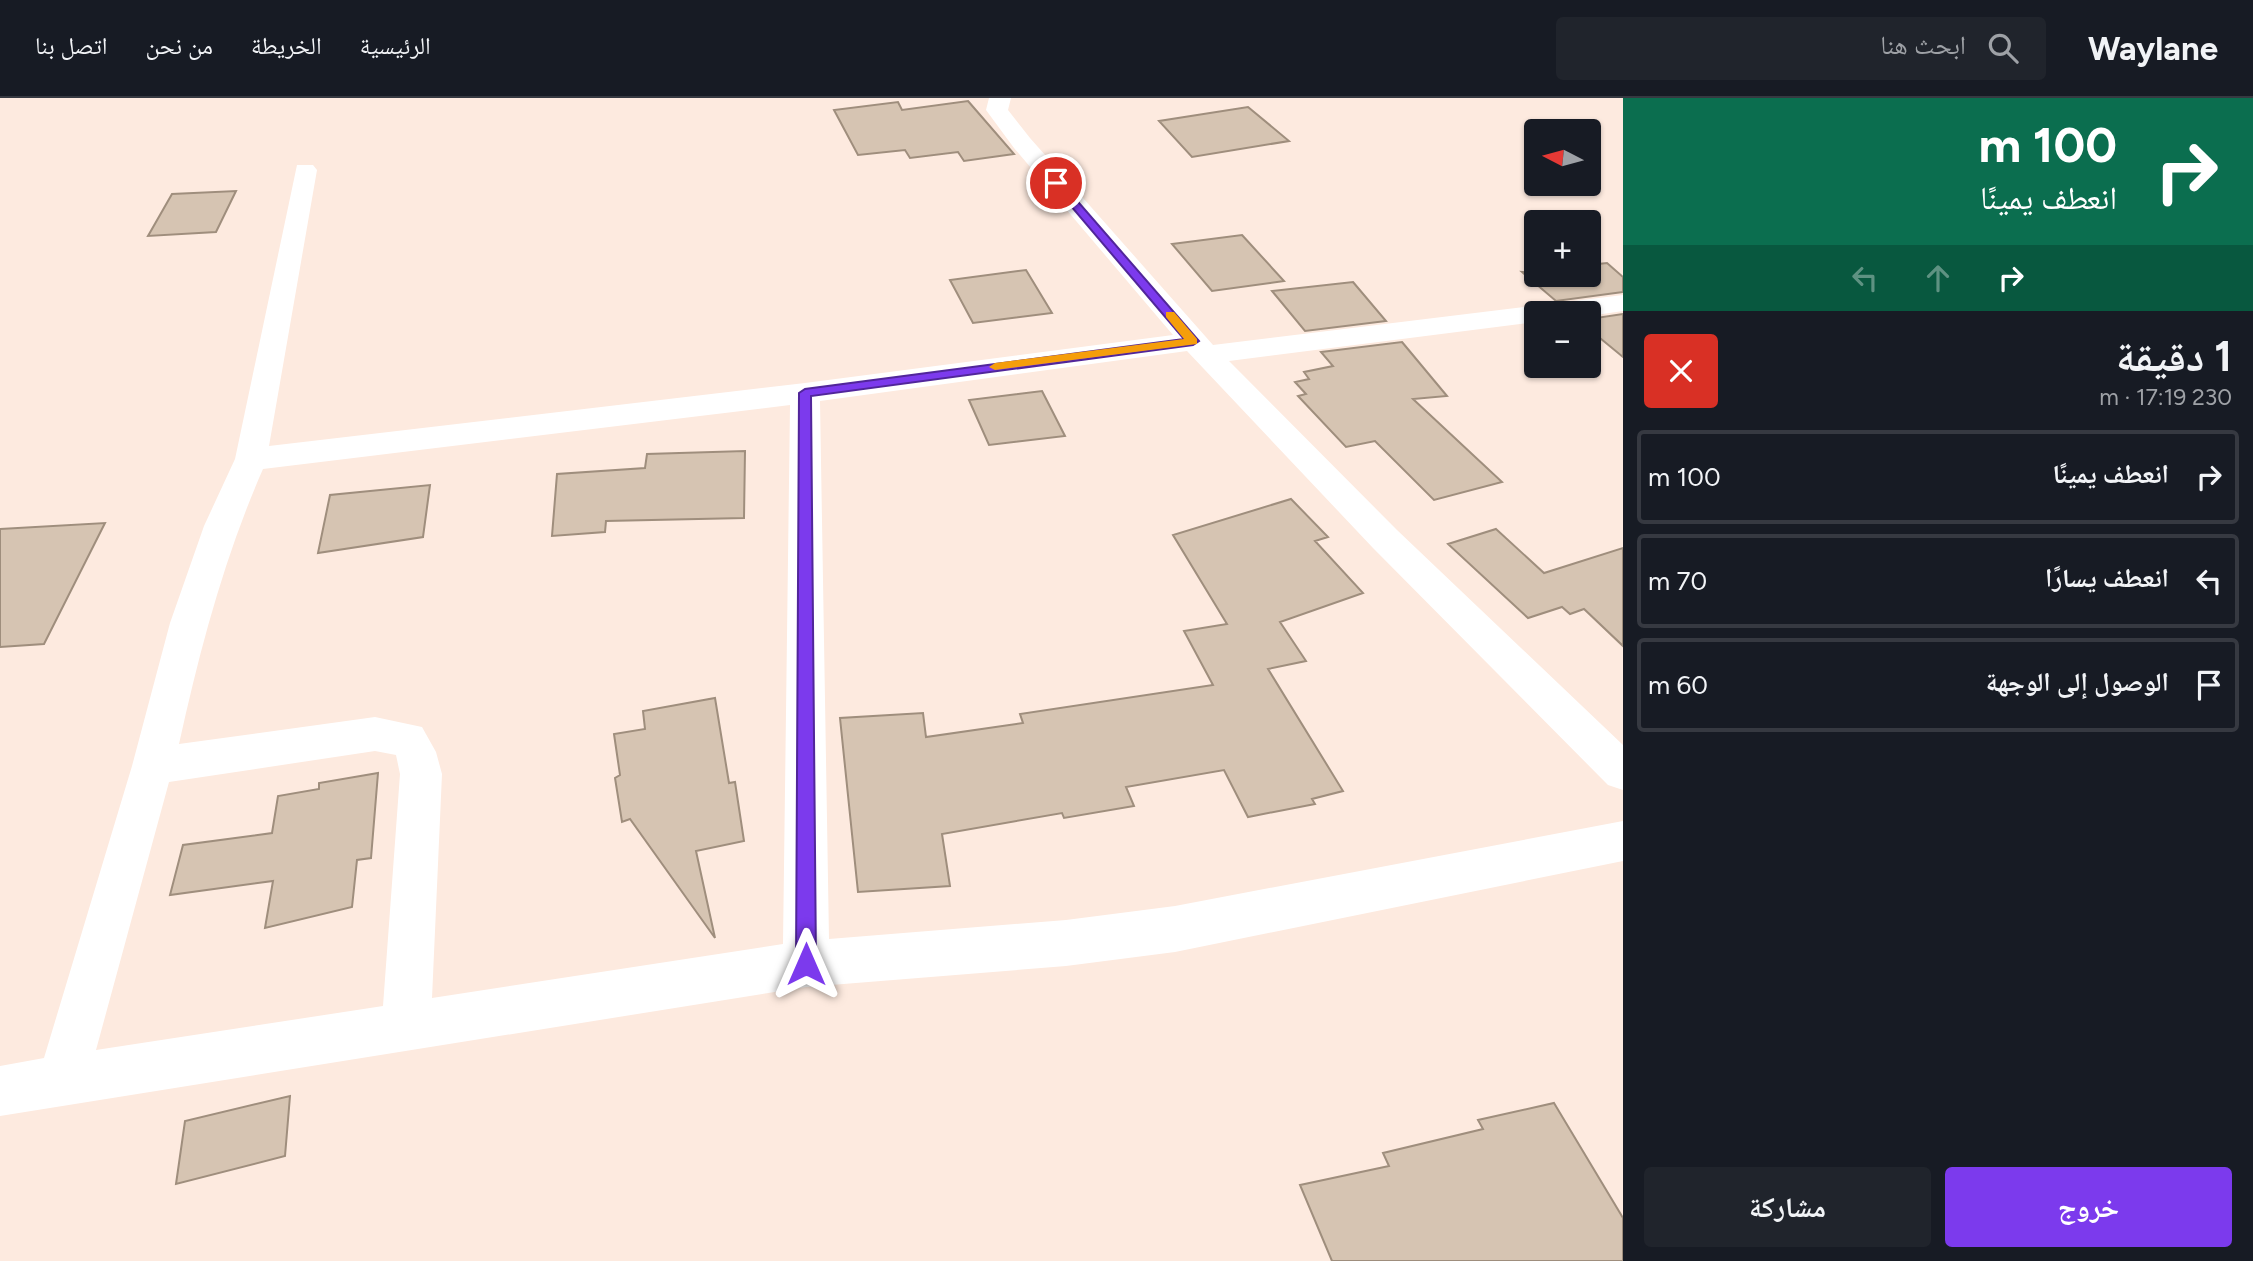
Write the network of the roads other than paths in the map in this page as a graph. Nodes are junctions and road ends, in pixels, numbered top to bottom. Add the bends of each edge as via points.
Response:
1 (1000, 98) edge
2 (305, 170) dead end
3 (1623, 303) edge
4 (1601, 306) edge
5 (1524, 315) edge
6 (1199, 348) junction
7 (805, 393) junction
8 (251, 459) junction
9 (153, 766) junction
10 (1623, 772) edge
11 (1623, 841) edge
12 (806, 964) junction
13 (406, 1027) junction
14 (63, 1080) junction
15 (0, 1091) edge

1 - 6 street via 997,110 1022,143
2 - 8 street
3 - 4 street
5 - 6 street
6 - 7 street
6 - 10 street via 1395,549
7 - 8 street
7 - 12 street
8 - 9 street via 221,526 188,623
9 - 13 street via 344,737 375,734 408,739 421,774
9 - 14 street
11 - 12 street via 1175,929 1066,943
12 - 13 street
13 - 14 street
14 - 15 street

